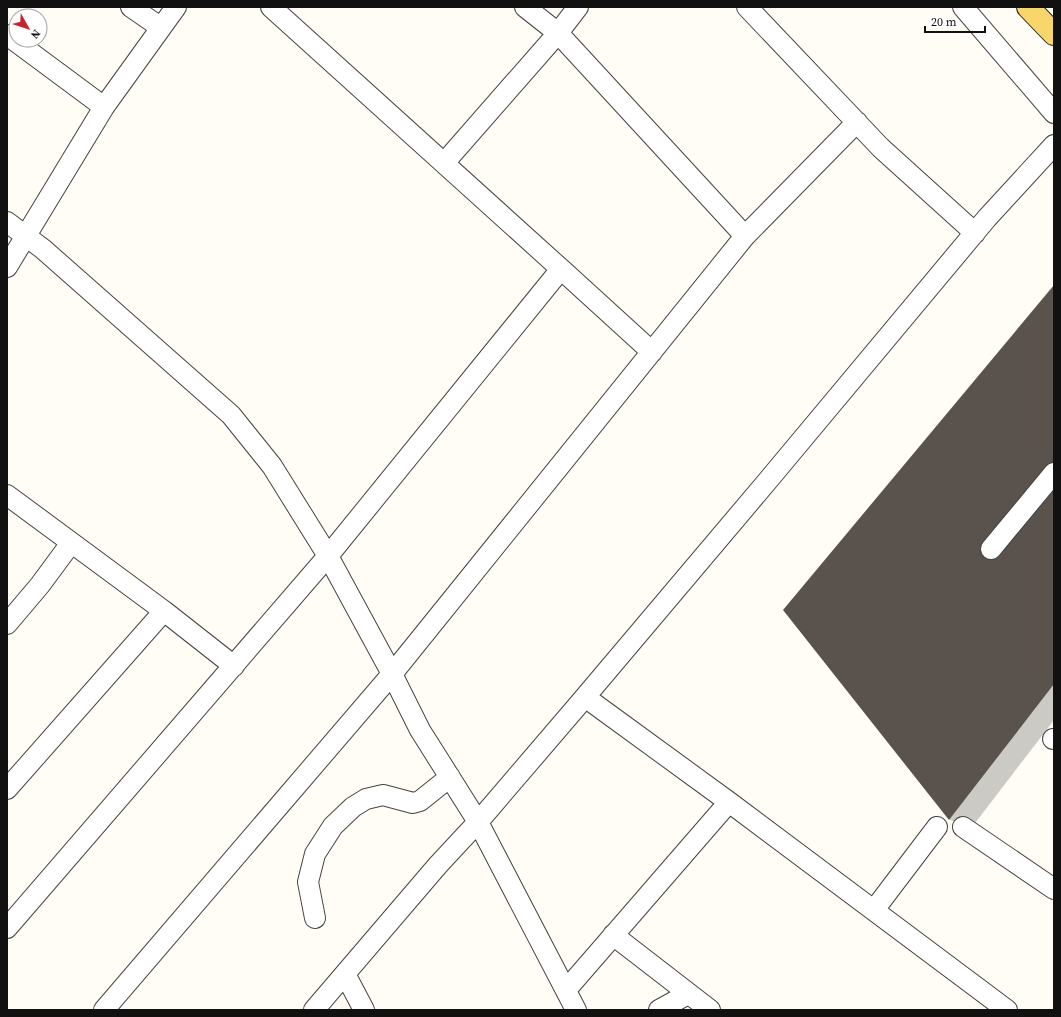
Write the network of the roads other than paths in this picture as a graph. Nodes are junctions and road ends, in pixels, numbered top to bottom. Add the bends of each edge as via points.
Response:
1 (131, 7) edge
2 (176, 7) edge
3 (271, 7) edge
4 (525, 7) edge
5 (578, 7) edge
6 (747, 7) edge
7 (963, 7) edge
8 (1028, 7) edge
9 (160, 28) junction
10 (558, 32) junction
11 (1054, 34) edge
12 (7, 35) edge
13 (104, 107) junction
14 (1054, 113) edge
15 (857, 122) junction
16 (1054, 145) edge
17 (444, 162) junction
18 (7, 222) edge
19 (975, 233) junction
20 (26, 236) junction
21 (745, 236) junction
22 (7, 267) edge
23 (561, 268) junction
24 (652, 352) junction
25 (1054, 473) edge
26 (7, 495) edge
27 (71, 543) junction
28 (991, 550) dead end
29 (328, 556) junction
30 (164, 611) junction
31 (7, 624) edge
32 (234, 666) junction
33 (392, 674) junction
34 (585, 696) junction
35 (450, 777) junction
36 (7, 789) edge
37 (729, 802) junction
38 (478, 822) junction
39 (937, 827) dead end
40 (963, 827) dead end
41 (1054, 889) edge
42 (874, 910) junction
43 (315, 918) dead end
44 (7, 928) edge
45 (613, 935) junction
46 (345, 974) junction
47 (566, 990) junction
48 (688, 994) junction
49 (104, 1010) edge
50 (314, 1010) edge
51 (364, 1010) edge
52 (576, 1010) edge
53 (659, 1010) edge
54 (710, 1010) edge
55 (1006, 1010) edge

1 - 9 street
2 - 9 street
3 - 17 street
4 - 10 street
5 - 10 street
6 - 15 street
7 - 14 street
8 - 11 main road
9 - 13 street
10 - 17 street
10 - 21 street
12 - 13 street
13 - 20 street
15 - 19 street via 881,148
15 - 21 street
16 - 19 street
17 - 23 street
18 - 20 street
19 - 34 street
20 - 22 street
20 - 29 street via 231,415 272,466
21 - 24 street
23 - 24 street
23 - 29 street
24 - 33 street
25 - 28 street
26 - 27 street
27 - 30 street
27 - 31 street
29 - 32 street
29 - 33 street
30 - 32 street
30 - 36 street
32 - 44 street
33 - 35 street via 420,730
33 - 49 street
34 - 37 street
34 - 38 street
35 - 38 street
35 - 43 street via 420,801 413,803 383,795 366,799 353,807 333,826 315,854 308,882
37 - 42 street
37 - 45 street
38 - 46 street
38 - 47 street
39 - 42 street
40 - 41 street
42 - 55 street
45 - 47 street
45 - 48 street
46 - 50 street
46 - 51 street
47 - 52 street
48 - 53 street
48 - 54 street

